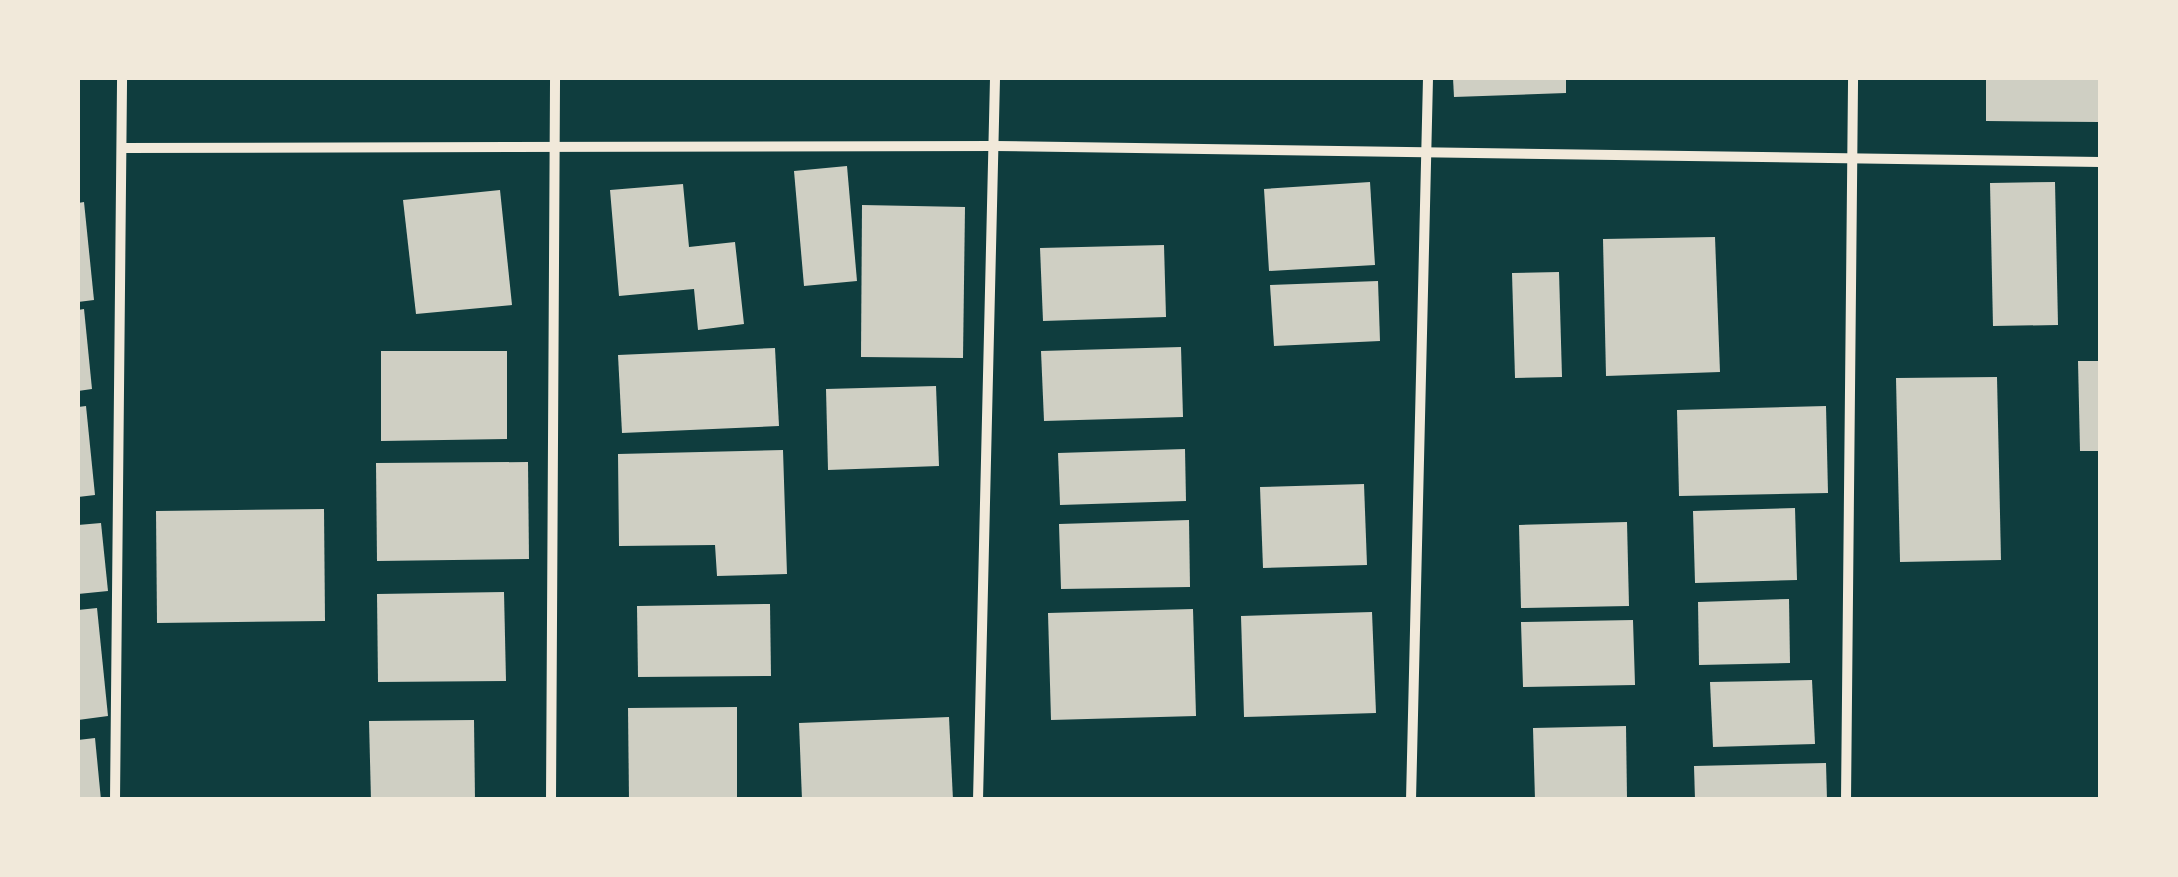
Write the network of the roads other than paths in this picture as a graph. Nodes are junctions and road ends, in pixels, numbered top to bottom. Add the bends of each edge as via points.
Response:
1 (122, 78) edge
2 (555, 78) edge
3 (995, 78) edge
4 (1428, 78) edge
5 (1853, 78) edge
6 (554, 144) junction
7 (995, 146) junction
8 (122, 148) junction
9 (1428, 152) junction
10 (2100, 162) edge
11 (1852, 164) junction
12 (115, 800) edge
13 (550, 800) edge
14 (978, 800) edge
15 (1411, 800) edge
16 (1846, 800) edge

1 - 8 street
2 - 6 street
3 - 7 street
4 - 9 street
5 - 11 street
6 - 7 street
6 - 8 street
6 - 13 street
7 - 9 street
7 - 14 street
8 - 12 street
9 - 11 street
9 - 15 street
10 - 11 street
11 - 16 street

